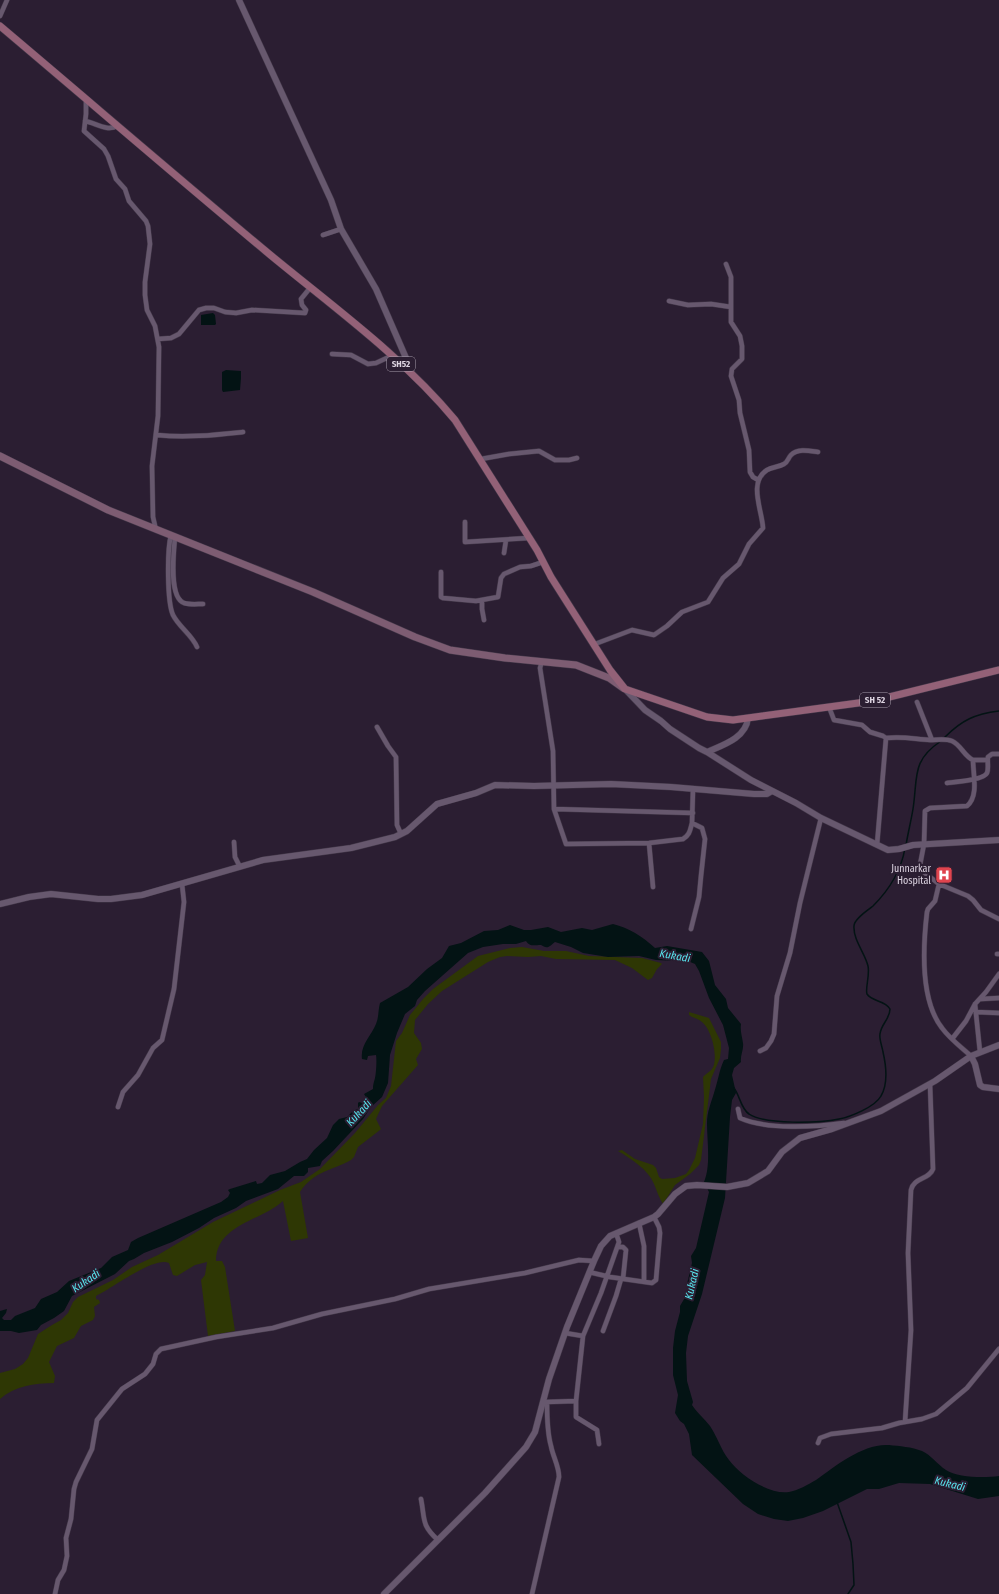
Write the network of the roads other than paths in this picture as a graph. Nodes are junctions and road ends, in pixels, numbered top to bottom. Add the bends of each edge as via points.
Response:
1 (7, 0) edge
2 (239, 0) edge
3 (0, 16) edge
4 (0, 26) edge
5 (86, 99) junction
6 (85, 121) junction
7 (118, 126) junction
8 (341, 230) junction
9 (323, 235) dead end
10 (726, 264) dead end
11 (310, 288) junction
12 (669, 301) dead end
13 (731, 307) junction
14 (158, 339) junction
15 (332, 354) dead end
16 (391, 356) junction
17 (409, 371) junction
18 (243, 432) dead end
19 (157, 434) junction
20 (818, 452) dead end
21 (0, 456) edge
22 (577, 458) dead end
23 (481, 459) junction
24 (758, 480) junction
25 (465, 522) dead end
26 (156, 530) junction
27 (173, 536) junction
28 (529, 538) junction
29 (506, 540) junction
30 (504, 553) dead end
31 (543, 562) junction
32 (441, 572) dead end
33 (482, 600) junction
34 (203, 604) dead end
35 (484, 620) dead end
36 (595, 644) junction
37 (197, 647) dead end
38 (542, 661) junction
39 (999, 670) edge
40 (625, 689) junction
41 (917, 702) dead end
42 (829, 707) junction
43 (748, 718) junction
44 (377, 727) dead end
45 (886, 738) junction
46 (932, 740) junction
47 (707, 752) junction
48 (999, 754) edge
49 (973, 760) junction
50 (987, 760) junction
51 (974, 779) junction
52 (947, 783) dead end
53 (553, 785) junction
54 (693, 789) junction
55 (772, 791) junction
56 (554, 809) junction
57 (692, 813) junction
58 (821, 818) junction
59 (692, 822) junction
60 (401, 834) junction
61 (999, 840) edge
62 (234, 842) dead end
63 (649, 842) junction
64 (924, 844) junction
65 (877, 845) junction
66 (240, 867) junction
67 (182, 884) junction
68 (939, 884) junction
69 (653, 887) dead end
70 (0, 904) edge
71 (999, 919) edge
72 (691, 929) dead end
73 (999, 974) edge
74 (997, 979) edge
75 (981, 998) junction
76 (999, 998) edge
77 (975, 1004) junction
78 (976, 1012) junction
79 (999, 1013) edge
80 (952, 1039) junction
81 (999, 1045) edge
82 (760, 1051) dead end
83 (980, 1052) junction
84 (971, 1056) junction
85 (930, 1084) junction
86 (999, 1089) edge
87 (118, 1107) dead end
88 (738, 1110) dead end
89 (850, 1122) junction
90 (654, 1217) junction
91 (639, 1223) junction
92 (616, 1233) junction
93 (618, 1246) junction
94 (594, 1261) junction
95 (589, 1272) junction
96 (607, 1276) junction
97 (622, 1279) junction
98 (644, 1282) junction
99 (603, 1331) dead end
100 (565, 1333) junction
101 (583, 1336) junction
102 (999, 1349) edge
103 (576, 1401) junction
104 (546, 1402) junction
105 (905, 1422) junction
106 (818, 1443) dead end
107 (599, 1444) dead end
108 (421, 1499) dead end
109 (438, 1540) junction
110 (55, 1594) edge
111 (384, 1594) edge
112 (532, 1594) edge

1 - 3 street
2 - 8 street via 331,200
4 - 5 main road, SH52
5 - 6 street
5 - 7 main road, SH52
6 - 7 street via 96,123 106,129
6 - 14 street via 84,131 104,149 116,179 148,226 150,244 145,295 147,310
7 - 11 main road, SH52
8 - 9 street
8 - 17 street via 376,289 406,358
10 - 13 street via 731,277
11 - 14 street via 301,299 305,313 252,310 225,312 206,308 199,310 179,334 171,338
11 - 16 main road, SH52
12 - 13 street via 688,305 711,304
13 - 24 street via 731,322 740,336 742,356 741,361 732,369 731,376 739,400 749,450 750,472
14 - 19 street
15 - 16 street via 351,355 368,364
16 - 17 main road, SH52
17 - 23 main road, SH52 via 456,420
18 - 19 street via 197,436
19 - 26 street via 152,466 153,518
20 - 24 street via 793,453 784,464 765,471
21 - 26 main road via 77,495
22 - 23 street via 555,460 539,451
23 - 28 main road, SH52
24 - 36 street via 763,528 749,544 739,564 723,578 708,602 682,612 654,635 632,630
25 - 29 street via 465,542
26 - 27 main road
27 - 34 street via 174,580 178,598 184,603
27 - 37 street via 169,547 169,582 173,614
27 - 38 main road via 450,650
28 - 29 street
28 - 31 main road, SH52
29 - 30 street
31 - 33 street via 504,574 498,597
31 - 36 main road, SH52
32 - 33 street via 441,597 462,601
33 - 35 street
36 - 40 main road, SH52
38 - 40 main road via 585,668 609,678
38 - 53 street via 540,668 553,752
39 - 42 main road, SH 52 via 873,701
40 - 43 main road via 707,717 721,720
40 - 47 street via 645,710
41 - 46 street
42 - 43 main road, SH 52
42 - 45 street via 834,720 862,724 870,732
43 - 47 street via 747,725 737,737
44 - 60 street via 396,757 397,825
45 - 46 street via 901,736
45 - 65 street
46 - 49 street via 954,742 966,757
47 - 55 street
48 - 50 street via 990,755
49 - 50 street
49 - 51 street
50 - 51 street via 987,774
51 - 52 street
51 - 64 street via 973,797 968,806 930,808 924,811
53 - 54 street via 611,784
53 - 56 street
53 - 60 street via 495,785 437,804
54 - 55 street via 754,794 767,794
54 - 57 street
55 - 58 street
56 - 57 street
56 - 63 street via 566,844
57 - 59 street
58 - 65 street
58 - 82 street via 790,952 777,996 774,1034 766,1048
59 - 63 street via 690,833 683,839
59 - 72 street via 702,828 705,839 699,897
60 - 66 street via 352,848 280,857
61 - 64 street
62 - 66 street via 235,857
63 - 69 street
64 - 65 street via 888,850
64 - 68 street via 921,870
66 - 67 street
67 - 70 street via 142,895 111,899 51,894
67 - 87 street via 184,902 175,982 162,1040 153,1048 138,1075 122,1092
68 - 71 street via 968,896 981,910
68 - 80 street via 935,901 927,912 924,961 936,1019
73 - 74 street
74 - 75 street
75 - 76 street
75 - 77 street
77 - 78 street
77 - 80 street
78 - 79 street
78 - 83 street
80 - 84 street
81 - 83 street
83 - 84 street
84 - 85 street
84 - 86 street via 980,1085
85 - 89 street via 881,1111
85 - 105 street via 933,1169 931,1174 914,1183 911,1190 908,1253 911,1330
88 - 89 street via 740,1118 764,1124 826,1125
89 - 90 street via 800,1138 782,1152 773,1166 748,1183 727,1187 690,1185 680,1190
90 - 91 street
90 - 98 street via 660,1233 656,1280 652,1283
91 - 92 street
91 - 98 street via 644,1246
92 - 93 street via 619,1238
92 - 94 street via 607,1238
93 - 96 street
93 - 97 street via 626,1250
94 - 95 street
94 - 110 street via 579,1260 525,1273 429,1289 273,1328 162,1349 156,1354 153,1364 145,1374 122,1389 97,1420 92,1450 74,1489 66,1538 67,1556
95 - 96 street
95 - 100 street
96 - 97 street
96 - 101 street
97 - 98 street
97 - 99 street
100 - 101 street
100 - 104 street via 550,1379
101 - 103 street
102 - 105 street via 967,1388 944,1408 929,1417
103 - 104 street
103 - 107 street via 576,1417 597,1430
104 - 109 street via 535,1432 526,1447
104 - 112 street via 550,1446 559,1477
105 - 106 street via 882,1428 831,1434 820,1438
108 - 109 street via 425,1526
109 - 111 street

